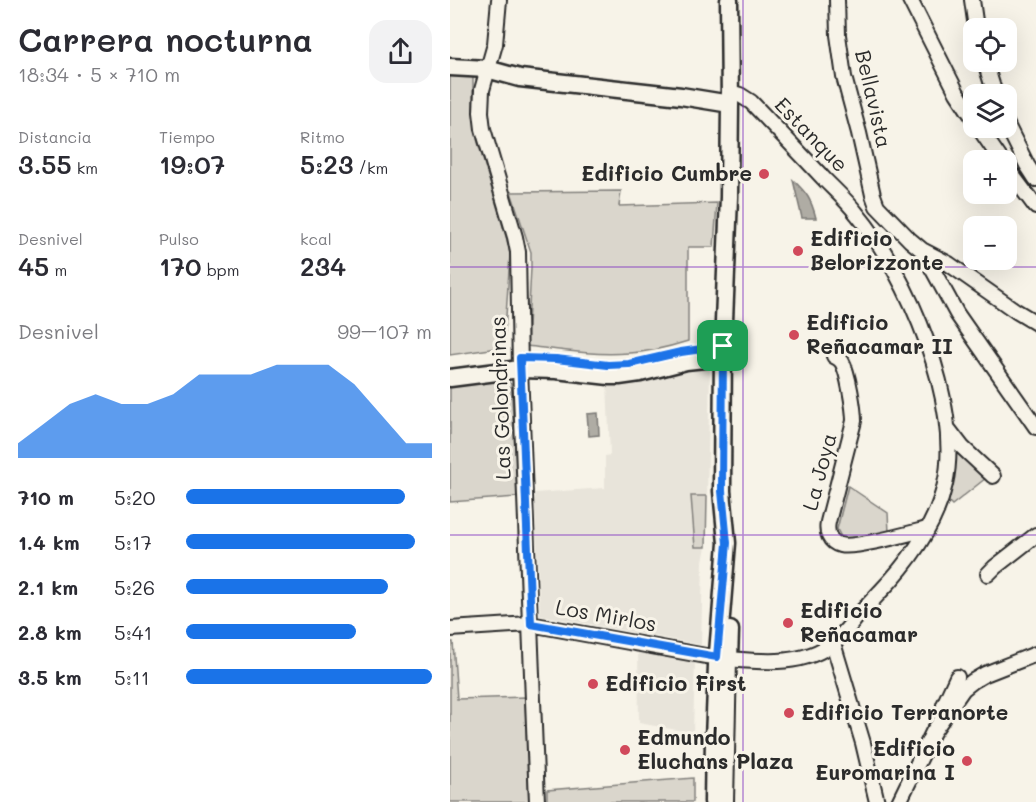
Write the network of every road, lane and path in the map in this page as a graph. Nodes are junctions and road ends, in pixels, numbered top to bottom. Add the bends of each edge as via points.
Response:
1 (499, 0) edge
2 (729, 0) edge
3 (837, 0) edge
4 (910, 0) edge
5 (972, 0) edge
6 (975, 18) edge
7 (450, 67) edge
8 (488, 69) junction
9 (730, 98) junction
10 (963, 102) edge
11 (1014, 138) edge
12 (1036, 179) edge
13 (1017, 182) edge
14 (877, 206) junction
15 (1036, 207) edge
16 (857, 213) junction
17 (922, 250) junction
18 (1036, 323) edge
19 (723, 351) junction
20 (834, 356) dead end
21 (520, 364) junction
22 (450, 366) edge
23 (450, 378) edge
24 (1036, 427) edge
25 (948, 429) junction
26 (993, 476) dead end
27 (722, 491) junction
28 (927, 529) junction
29 (1036, 535) edge
30 (988, 574) dead end
31 (531, 624) junction
32 (450, 629) edge
33 (833, 643) junction
34 (1036, 654) edge
35 (718, 657) junction
36 (957, 677) dead end
37 (933, 732) junction
38 (537, 802) edge
39 (703, 802) edge
40 (713, 802) edge
41 (726, 802) edge
42 (877, 802) edge
43 (899, 802) edge

1 - 8 street, Las Golondrinas
2 - 9 main road
3 - 14 street, Bellavista via 839,55
4 - 10 street
5 - 6 street
7 - 8 main road
8 - 9 main road via 520,78
8 - 21 street, Las Golondrinas via 481,101 483,129 517,244
9 - 16 street, Estanque via 740,95 751,102
9 - 19 main road
11 - 12 street
13 - 15 street
14 - 16 street
14 - 17 street, Bellavista
16 - 25 street, Estanque via 913,308 935,371
17 - 18 street, Bellavista
17 - 24 street via 957,314
19 - 21 main road via 619,376
19 - 27 main road
20 - 28 street, La Joya via 844,369 854,421 828,535 834,542 847,546
21 - 22 main road
21 - 23 main road
21 - 31 street, Las Golondrinas
25 - 26 street
25 - 28 street, Estanque via 945,484
27 - 35 main road via 717,509 715,557
27 - 35 main road via 729,582
28 - 33 street, Los Mirlos via 900,572
29 - 30 street
31 - 32 street, Los Mirlos
31 - 35 street, Los Mirlos
31 - 38 street, Las Golondrinas
33 - 35 street, Los Mirlos via 799,659
33 - 42 street
34 - 37 street via 973,681
35 - 39 main road via 703,736
35 - 40 main road
35 - 41 street
36 - 37 street
37 - 43 street

